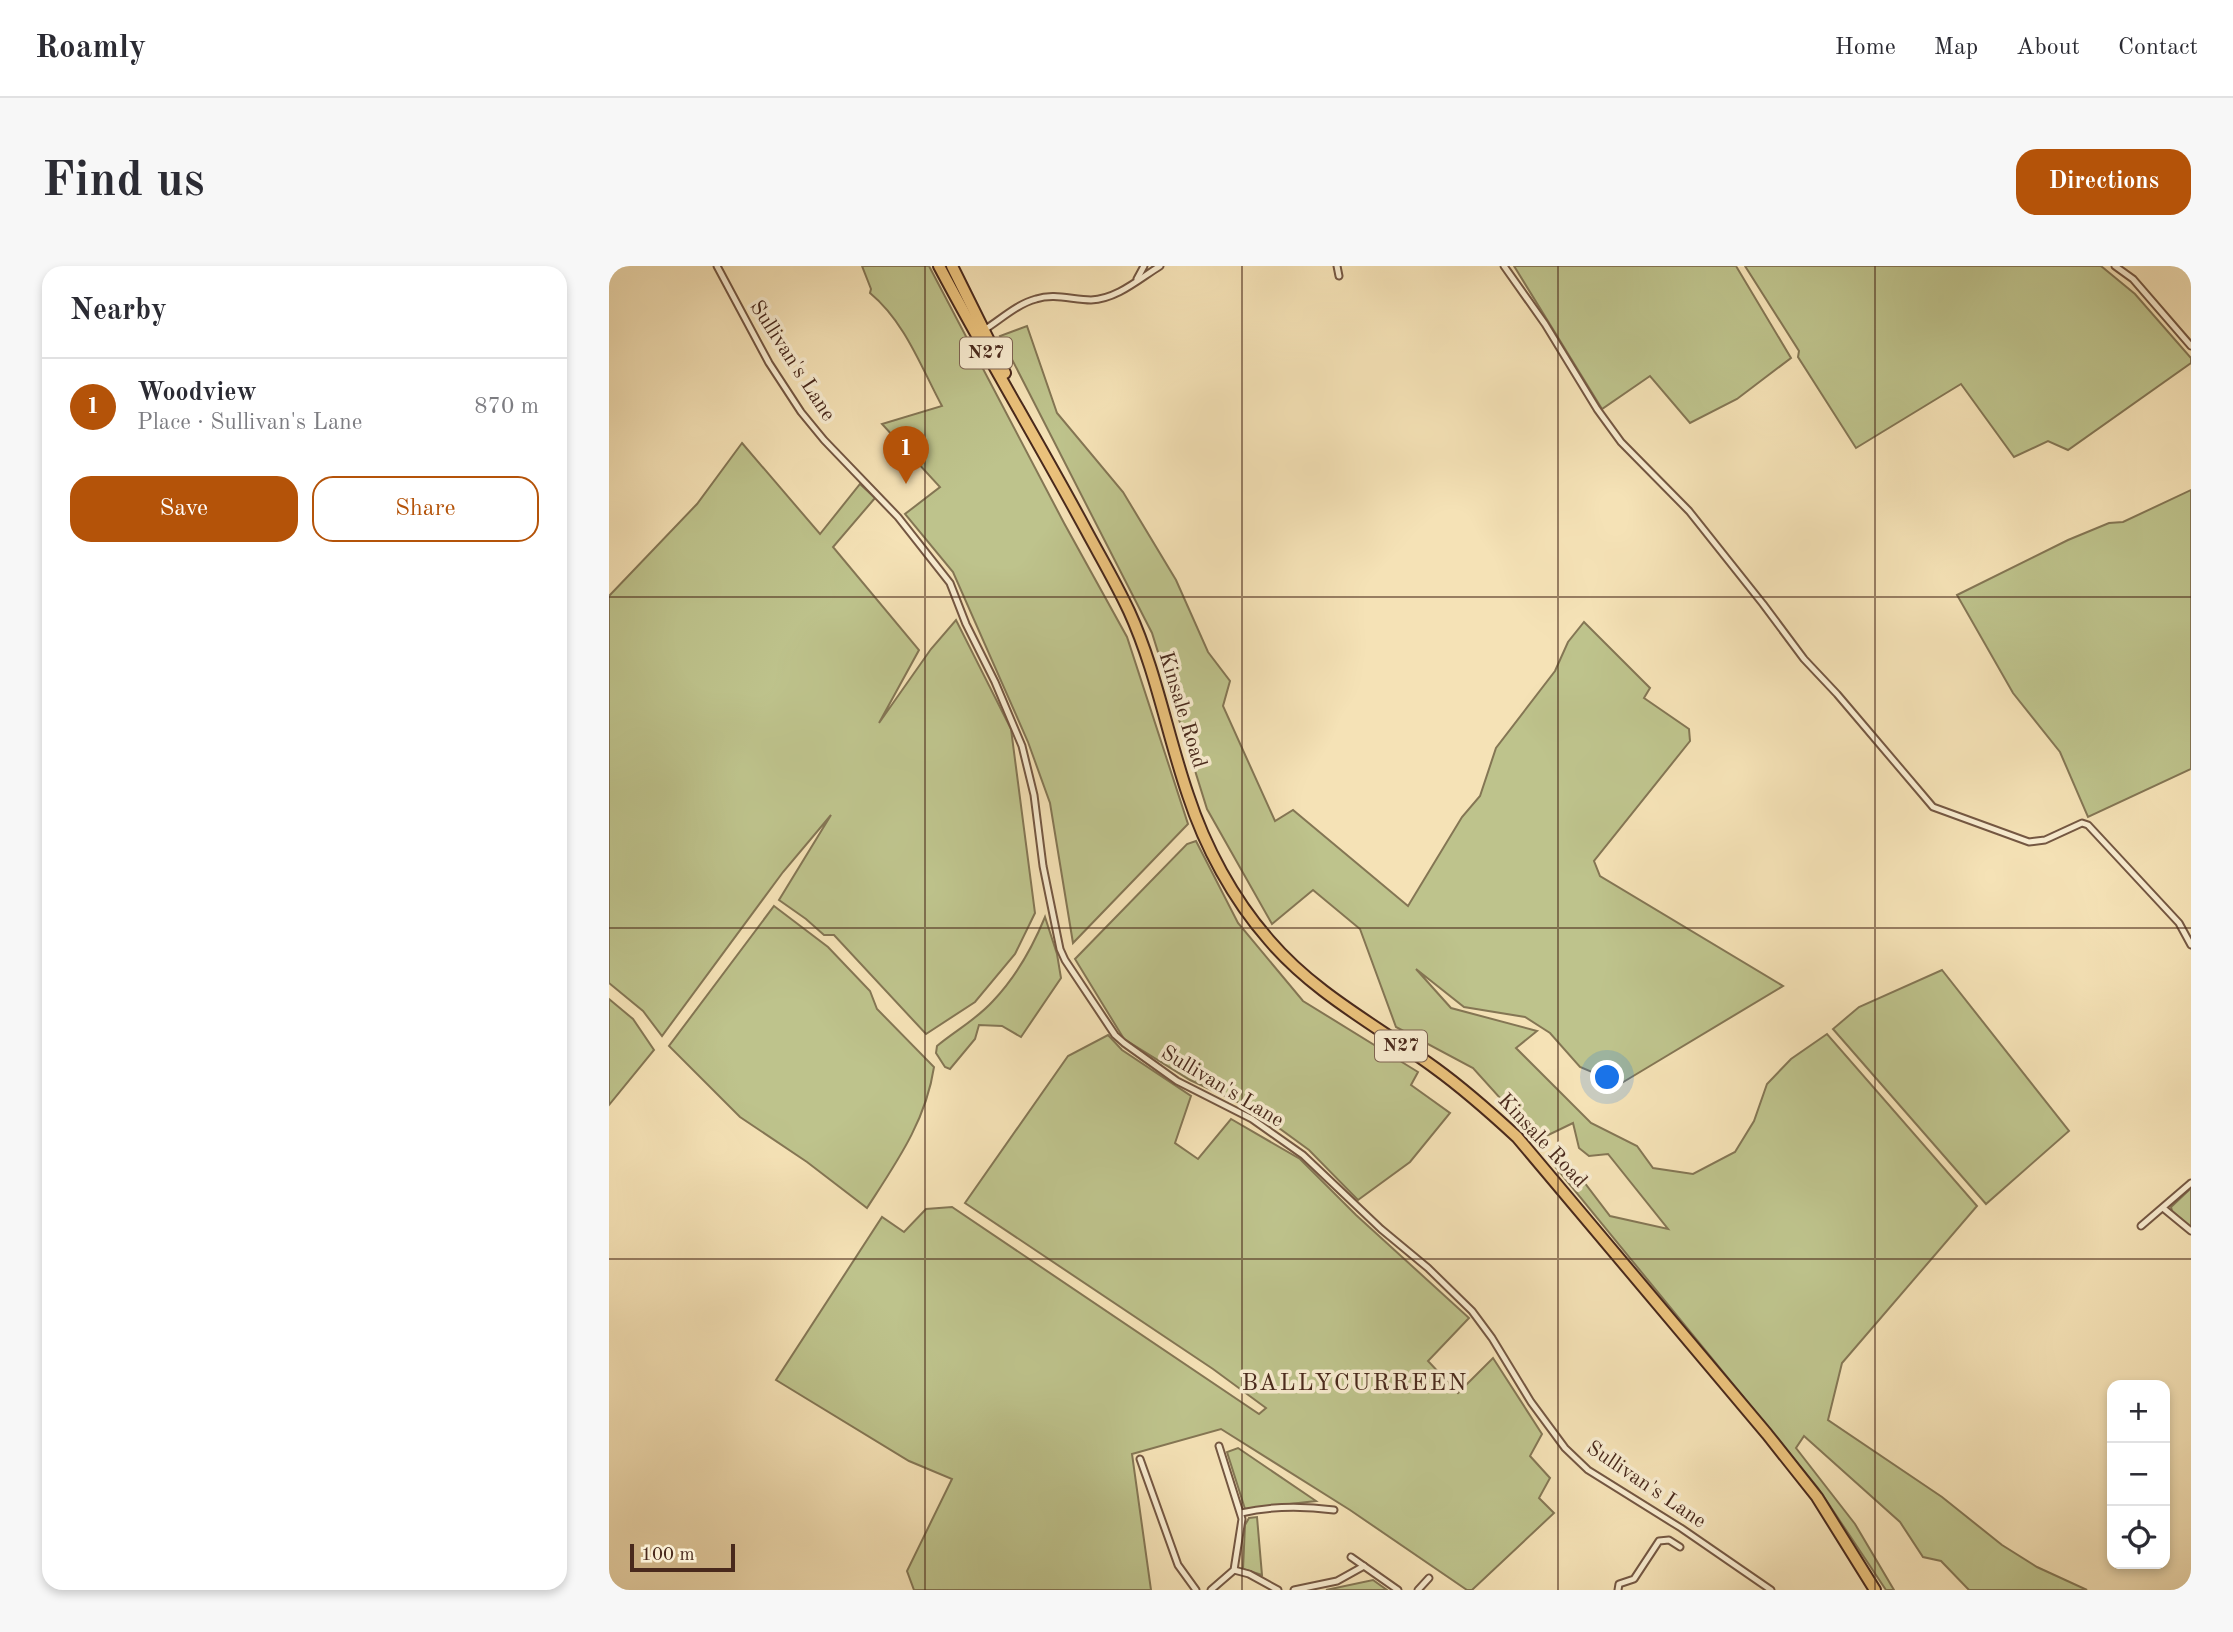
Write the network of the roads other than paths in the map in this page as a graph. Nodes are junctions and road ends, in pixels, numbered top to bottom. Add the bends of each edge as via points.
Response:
1 (717, 266) edge
2 (939, 266) edge
3 (952, 266) edge
4 (1144, 266) edge
5 (1160, 266) edge
6 (1336, 266) edge
7 (1504, 266) edge
8 (2115, 266) edge
9 (1339, 276) dead end
10 (1135, 282) junction
11 (984, 330) junction
12 (2191, 346) edge
13 (1036, 439) junction
14 (2191, 945) edge
15 (2191, 1183) edge
16 (2163, 1208) junction
17 (2141, 1226) dead end
18 (2191, 1231) edge
19 (1219, 1446) dead end
20 (1140, 1459) dead end
21 (1334, 1510) dead end
22 (1241, 1513) junction
23 (1680, 1548) dead end
24 (1351, 1557) dead end
25 (1364, 1566) junction
26 (1234, 1570) junction
27 (1429, 1577) dead end
28 (1194, 1589) edge
29 (1183, 1590) edge
30 (1211, 1590) edge
31 (1278, 1590) edge
32 (1294, 1590) edge
33 (1398, 1590) edge
34 (1417, 1590) edge
35 (1618, 1590) edge
36 (1771, 1590) edge
37 (1875, 1590) edge

1 - 36 street, Sullivan's Lane via 801,412 898,517 950,583 1022,746 1060,949 1108,1026 1123,1044 1177,1081 1252,1119 1303,1155 1472,1311 1531,1402 1588,1470
2 - 13 highway, Kinsale Road / N27
3 - 11 highway, Kinsale Road / N27
4 - 10 street
5 - 10 street
6 - 9 street
7 - 14 street via 1621,442 1689,511 1804,659 1933,807 2029,842 2045,840 2082,823 2088,825 2179,923
8 - 12 street via 2133,279
10 - 11 street via 1096,299 1033,299
11 - 13 highway, Kinsale Road / N27
13 - 37 highway, Kinsale Road / N27 via 1128,610 1155,678 1200,828 1250,914 1269,940 1320,990 1433,1066 1517,1137 1776,1444 1817,1497
15 - 16 street
16 - 17 street
16 - 18 street
19 - 22 street
20 - 28 street via 1178,1565
21 - 22 street via 1308,1506
22 - 26 street
23 - 35 street via 1669,1540 1660,1541 1634,1578 1619,1584
24 - 25 street
25 - 32 street via 1337,1581
25 - 33 street
26 - 30 street
26 - 31 street
27 - 34 street
28 - 29 street

